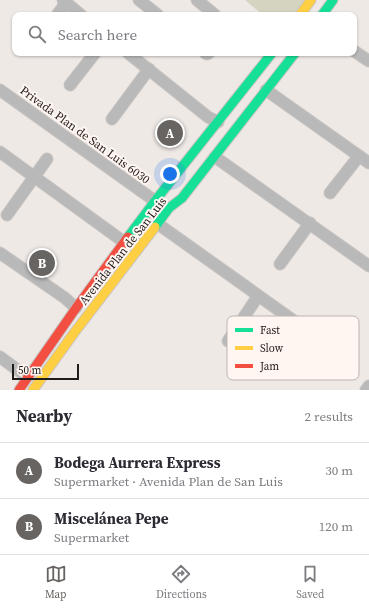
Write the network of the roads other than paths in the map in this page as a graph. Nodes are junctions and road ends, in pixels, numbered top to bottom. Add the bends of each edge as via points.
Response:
1 (139, 0) edge
2 (197, 0) edge
3 (311, 0) edge
4 (333, 0) edge
5 (64, 1) edge
6 (58, 12) edge
7 (77, 12) edge
8 (154, 12) edge
9 (211, 12) edge
10 (302, 12) edge
11 (324, 12) edge
12 (357, 52) edge
13 (92, 56) edge
14 (132, 56) edge
15 (266, 56) edge
16 (293, 56) edge
17 (369, 61) edge
18 (149, 69) junction
19 (70, 85) dead end
20 (0, 90) edge
21 (266, 90) junction
22 (112, 119) dead end
23 (218, 122) junction
24 (0, 152) edge
25 (358, 156) junction
26 (215, 157) junction
27 (47, 159) dead end
28 (369, 163) edge
29 (33, 177) junction
30 (330, 193) dead end
31 (155, 201) junction
32 (7, 215) dead end
33 (145, 215) junction
34 (310, 223) junction
35 (158, 224) junction
36 (124, 242) junction
37 (0, 253) edge
38 (280, 264) dead end
39 (369, 266) edge
40 (258, 296) junction
41 (76, 308) junction
42 (245, 316) edge
43 (286, 316) edge
44 (0, 357) edge
45 (27, 377) junction
46 (369, 386) edge
47 (19, 390) edge
48 (33, 390) edge
49 (366, 390) edge

1 - 8 street
2 - 9 street
3 - 10 street
4 - 11 street
5 - 6 street
5 - 7 street
12 - 17 street
13 - 19 street
14 - 18 street
15 - 23 street, Avenida Plan de San Luis
16 - 21 street, Avenida Plan de San Luis
18 - 22 street
18 - 23 street
20 - 31 street, Privada Plan de San Luis 6030
21 - 25 street
21 - 26 street, Avenida Plan de San Luis
23 - 31 street, Avenida Plan de San Luis
24 - 29 street
25 - 28 street
25 - 30 street
26 - 34 street
26 - 35 street, Avenida Plan de San Luis
27 - 29 street
29 - 32 street
29 - 36 street
31 - 33 street, Avenida Plan de San Luis
33 - 35 street
33 - 36 street, Avenida Plan de San Luis
34 - 38 street
34 - 39 street
35 - 40 street
35 - 48 street, Avenida Plan de San Luis
36 - 41 street, Avenida Plan de San Luis
37 - 41 street
40 - 42 street
40 - 43 street
41 - 45 street, Avenida Plan de San Luis
44 - 45 street
45 - 47 street, Avenida Plan de San Luis
46 - 49 street

